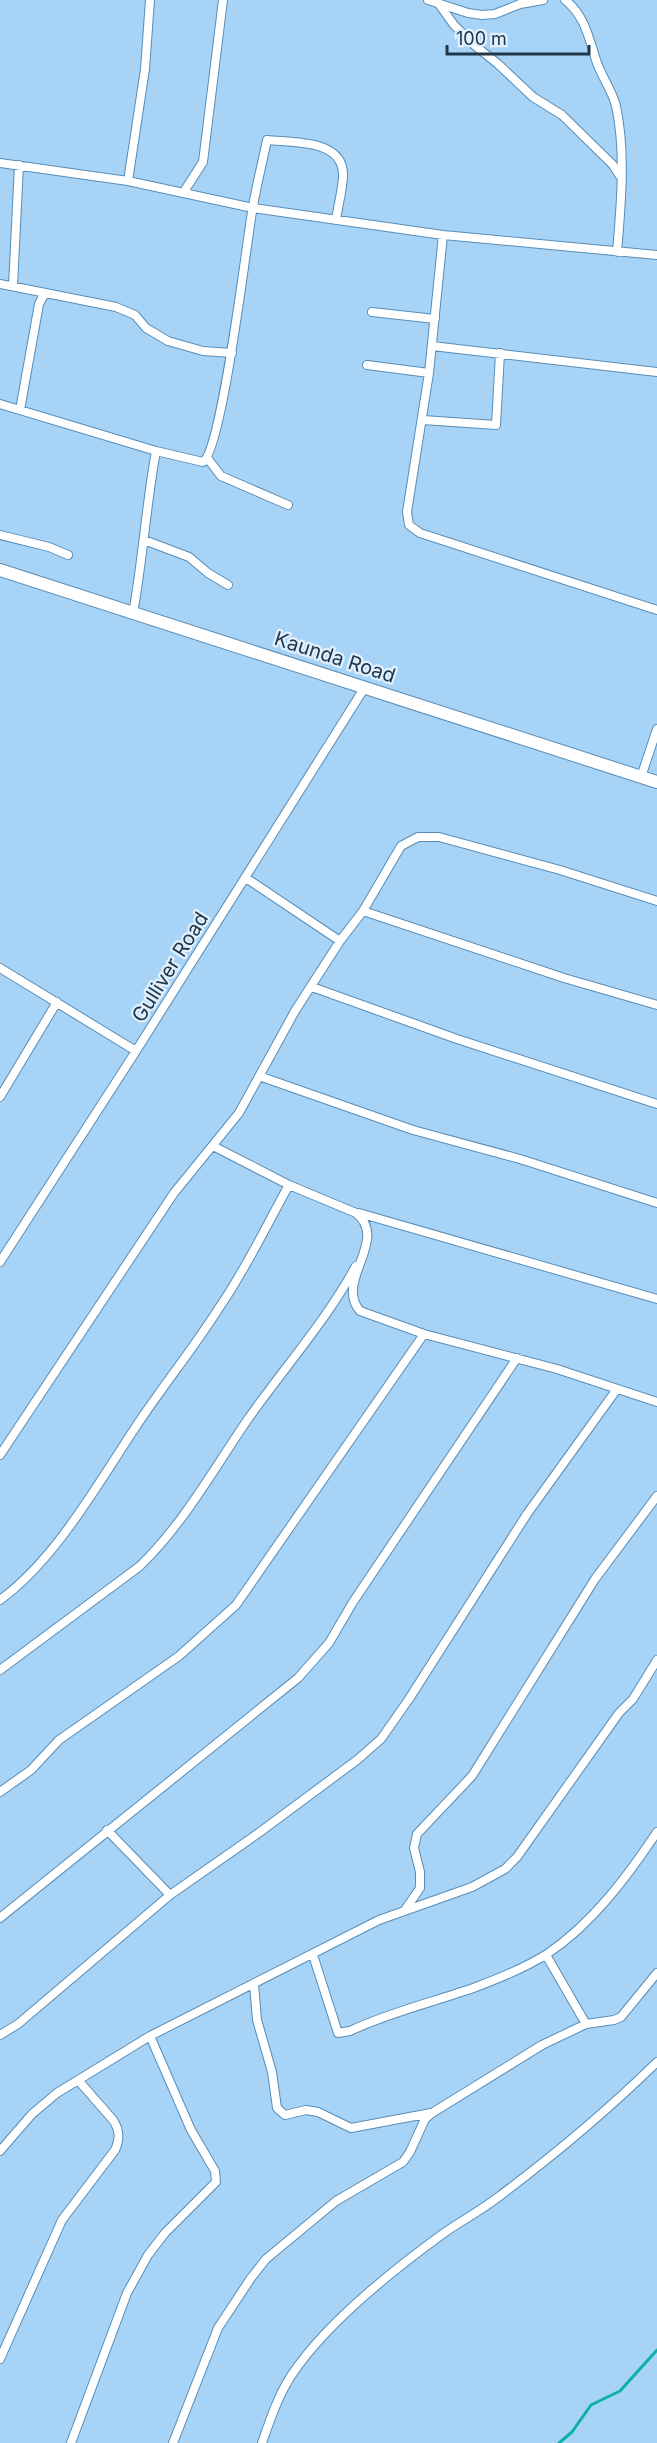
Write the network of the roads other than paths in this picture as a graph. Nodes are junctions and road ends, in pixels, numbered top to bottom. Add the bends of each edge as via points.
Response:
1 (150, 0) edge
2 (223, 0) edge
3 (428, 0) edge
4 (543, 0) edge
5 (565, 0) edge
6 (439, 4) junction
7 (0, 163) edge
8 (19, 165) junction
9 (622, 179) junction
10 (128, 181) junction
11 (183, 193) junction
12 (253, 208) junction
13 (336, 220) junction
14 (443, 235) junction
15 (617, 252) junction
16 (657, 255) edge
17 (0, 284) edge
18 (13, 286) junction
19 (45, 293) junction
20 (372, 312) dead end
21 (435, 319) junction
22 (432, 346) junction
23 (232, 353) junction
24 (500, 353) junction
25 (367, 365) dead end
26 (657, 372) edge
27 (429, 374) junction
28 (0, 404) edge
29 (20, 410) junction
30 (423, 420) junction
31 (156, 451) junction
32 (208, 459) junction
33 (288, 505) dead end
34 (0, 535) edge
35 (144, 540) junction
36 (68, 555) dead end
37 (0, 570) edge
38 (228, 585) dead end
39 (657, 610) edge
40 (134, 613) junction
41 (365, 687) junction
42 (657, 729) edge
43 (641, 777) junction
44 (657, 782) edge
45 (246, 878) junction
46 (657, 901) edge
47 (363, 911) junction
48 (340, 941) junction
49 (0, 968) edge
50 (312, 987) junction
51 (57, 1002) junction
52 (657, 1005) edge
53 (136, 1051) junction
54 (259, 1076) junction
55 (0, 1097) edge
56 (657, 1104) edge
57 (213, 1146) junction
58 (289, 1185) junction
59 (657, 1203) edge
60 (356, 1212) junction
61 (364, 1252) junction
62 (0, 1262) edge
63 (657, 1299) edge
64 (424, 1334) junction
65 (517, 1358) junction
66 (617, 1389) junction
67 (657, 1402) edge
68 (0, 1455) edge
69 (657, 1496) edge
70 (0, 1600) edge
71 (657, 1660) edge
72 (0, 1670) edge
73 (0, 1792) edge
74 (107, 1830) junction
75 (657, 1832) edge
76 (170, 1895) junction
77 (404, 1910) junction
78 (0, 1918) edge
79 (313, 1955) junction
80 (546, 1955) junction
81 (657, 1973) edge
82 (254, 1984) junction
83 (586, 2024) junction
84 (0, 2034) edge
85 (150, 2036) junction
86 (657, 2062) edge
87 (78, 2080) junction
88 (432, 2113) junction
89 (0, 2151) edge
90 (0, 2359) edge
91 (71, 2443) edge
92 (173, 2443) edge
93 (262, 2443) edge

1 - 10 street via 145,69
2 - 11 street via 203,162
3 - 6 street
4 - 6 street via 482,15
5 - 9 street via 584,26 616,106
6 - 9 street via 473,44 533,97 562,115 613,165
7 - 8 street
8 - 10 street
8 - 18 street
9 - 15 street
10 - 11 street
11 - 12 street
12 - 13 street
12 - 13 street via 267,140 324,147 334,153 344,175
12 - 23 street
13 - 14 street
14 - 15 street
14 - 21 street
15 - 16 street
17 - 18 street
18 - 19 street
19 - 23 street via 128,311 146,328 182,346
19 - 29 street via 39,304
20 - 21 street
21 - 22 street
22 - 24 street
22 - 27 street
23 - 32 street
24 - 26 street
24 - 30 street via 496,425
25 - 27 street
27 - 30 street
28 - 29 street
29 - 31 street
30 - 39 street via 407,512 409,525 420,533
31 - 32 street via 198,462
31 - 35 street
32 - 33 street via 221,476
34 - 36 street
35 - 38 street via 189,557
35 - 40 street
37 - 40 main road, Kaunda Road
40 - 41 main road, Kaunda Road
41 - 43 main road, Kaunda Road
41 - 45 street, Gulliver Road
42 - 43 street
43 - 44 main road, Kaunda Road
45 - 48 street
45 - 53 street, Gulliver Road
46 - 47 street via 560,870 428,836 401,846
47 - 48 street
47 - 52 street
48 - 50 street
49 - 51 street
50 - 54 street
50 - 56 street
51 - 53 street
51 - 55 street
53 - 62 street, Gulliver Road
54 - 57 street via 239,1113
54 - 59 street via 413,1130
57 - 58 street
57 - 68 street via 174,1193
58 - 60 street
58 - 70 street via 219,1309 166,1379 63,1534 35,1568
60 - 61 street via 368,1230
60 - 63 street
61 - 64 street via 353,1289 355,1305 360,1311
61 - 72 street via 331,1308 159,1547 140,1566
64 - 65 street
64 - 73 street via 236,1605 179,1656 59,1740 31,1770
65 - 66 street
65 - 74 street via 329,1643 298,1678
66 - 67 street
66 - 76 street via 526,1514 381,1739
69 - 77 street via 594,1579 472,1776 417,1834 414,1848 420,1888
71 - 77 street via 633,1699 506,1869 472,1887
74 - 76 street
74 - 78 street
75 - 80 street via 632,1869 593,1914
76 - 84 street via 18,2024
77 - 79 street
79 - 80 street via 338,2033 489,1982
79 - 82 street
80 - 83 street
81 - 83 street via 621,2017
82 - 85 street
82 - 88 street via 257,2020 280,2112 318,2112 351,2128
83 - 88 street via 542,2045
85 - 87 street
85 - 91 street via 191,2130 215,2171 216,2182 148,2255 127,2293
86 - 93 street via 584,2130 427,2246 341,2319 290,2378
87 - 89 street via 33,2114
87 - 90 street via 118,2127 118,2142 62,2220
88 - 92 street via 403,2162 336,2201 266,2259 251,2278 218,2328

